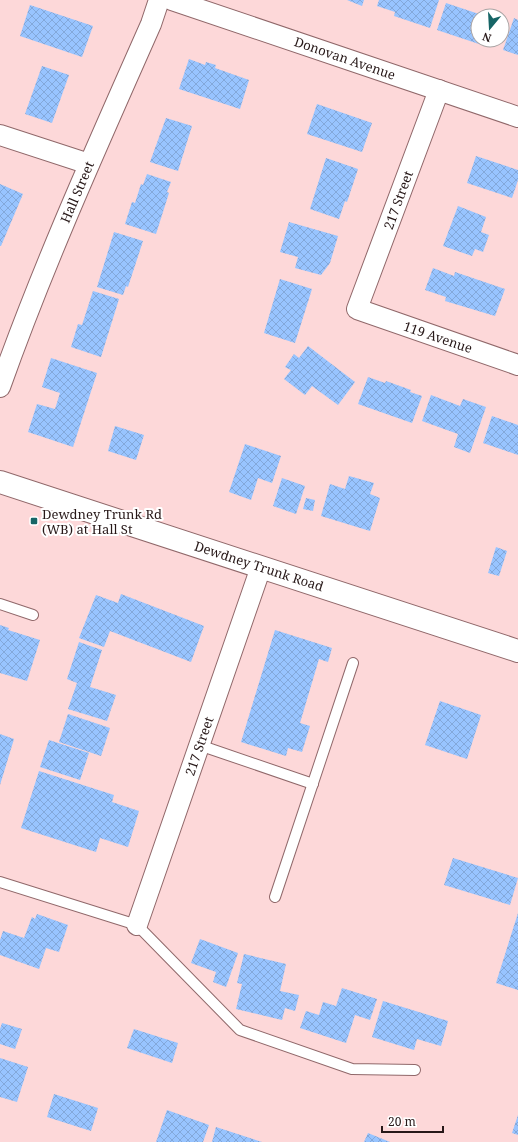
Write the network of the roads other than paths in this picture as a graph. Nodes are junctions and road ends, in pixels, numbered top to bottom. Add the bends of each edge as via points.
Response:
1 (159, 0) edge
2 (172, 0) edge
3 (439, 90) junction
4 (518, 117) edge
5 (0, 135) edge
6 (89, 164) junction
7 (357, 309) joint
8 (518, 365) edge
9 (0, 387) edge
10 (0, 482) edge
11 (261, 567) junction
12 (0, 604) edge
13 (33, 615) dead end
14 (518, 650) edge
15 (353, 663) dead end
16 (199, 745) junction
17 (313, 784) junction
18 (0, 882) edge
19 (275, 897) dead end
20 (137, 925) junction
21 (414, 1070) dead end

1 - 6 street, Hall Street via 152,24
2 - 3 street, Donovan Avenue
3 - 4 street, Donovan Avenue
3 - 7 street, 217 Street
5 - 6 street
6 - 9 street, Hall Street via 18,336
7 - 8 street, 119 Avenue
10 - 11 main road, Dewdney Trunk Road
11 - 14 main road, Dewdney Trunk Road
11 - 16 street, 217 Street
12 - 13 lane
15 - 17 lane
16 - 17 lane
16 - 20 street, 217 Street
17 - 19 lane
18 - 20 lane
20 - 21 lane via 240,1030 352,1069

